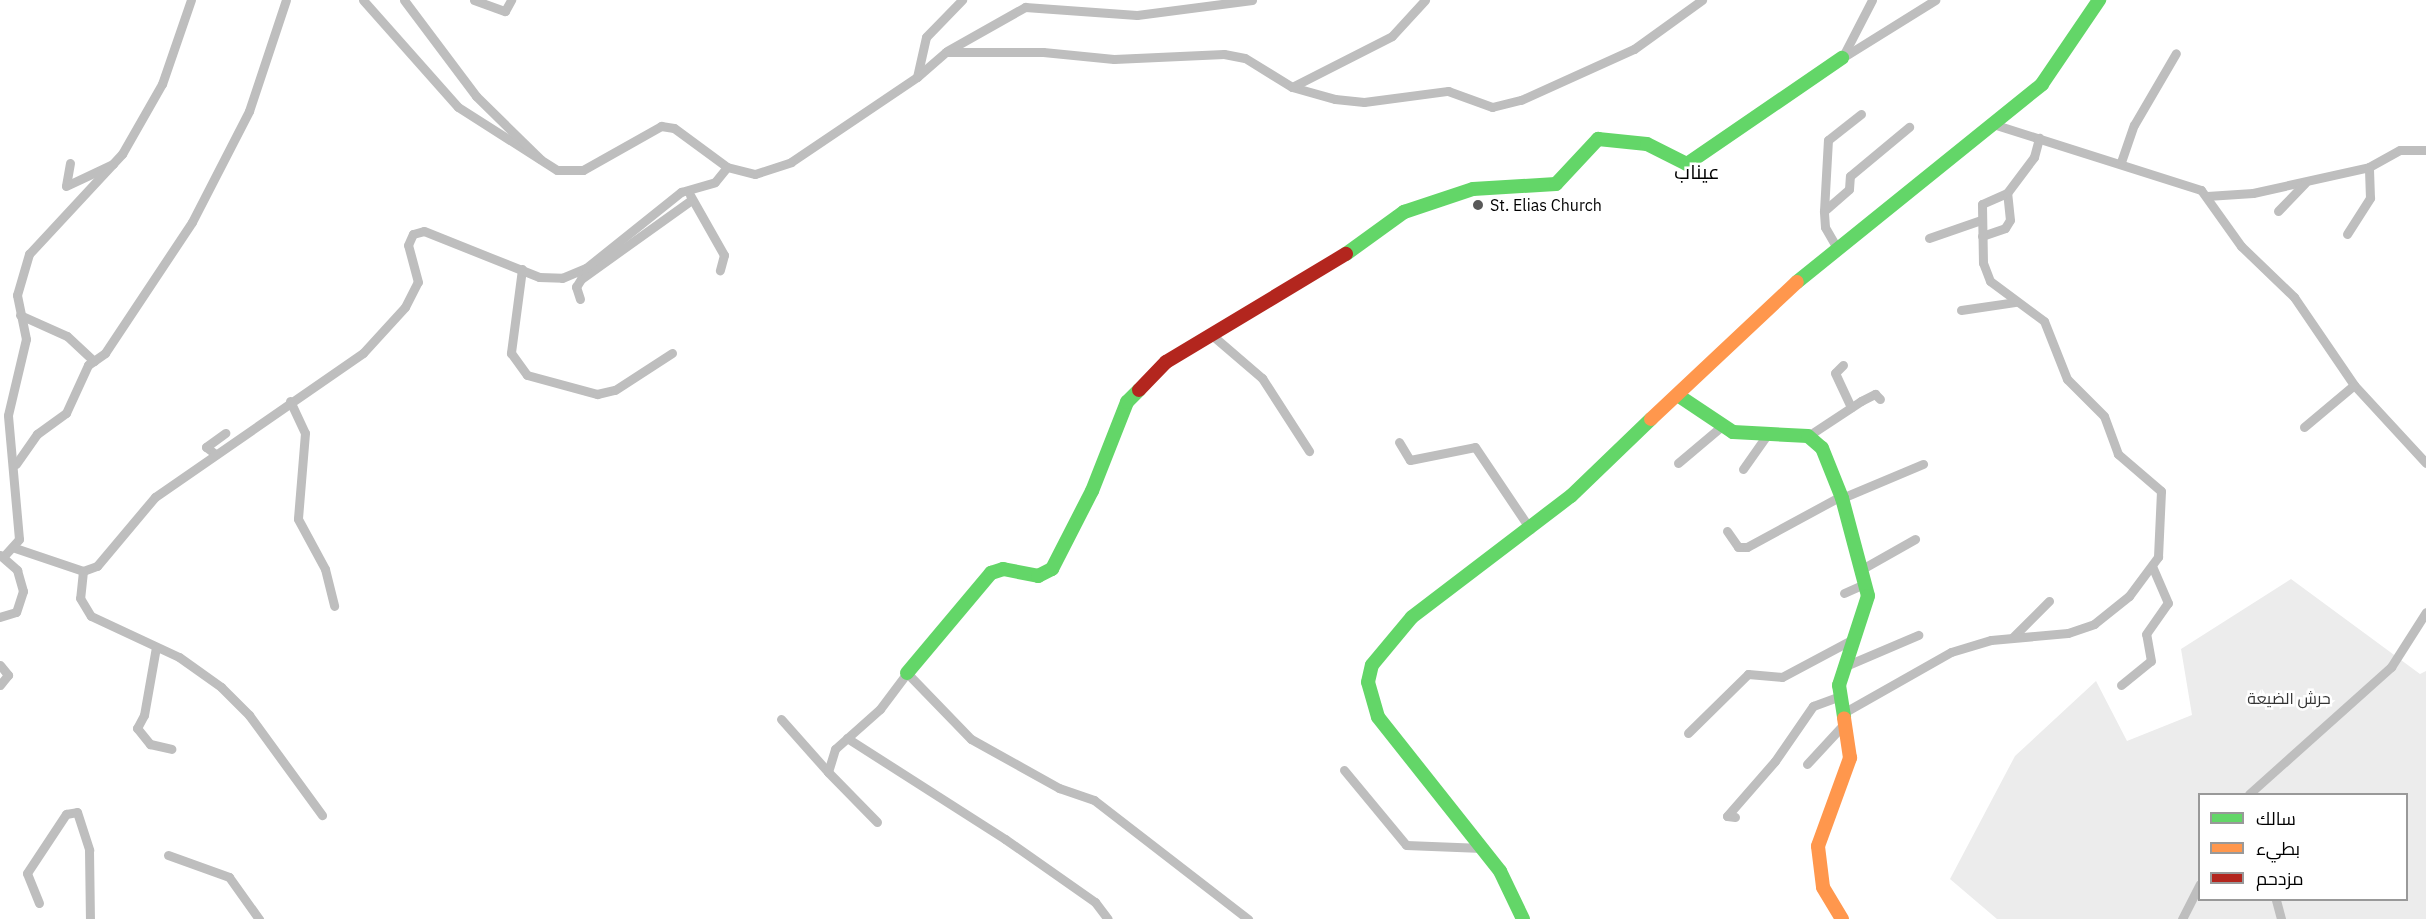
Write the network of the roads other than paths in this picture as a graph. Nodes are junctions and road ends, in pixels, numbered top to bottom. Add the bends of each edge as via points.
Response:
1 (191, 0) edge
2 (286, 0) edge
3 (363, 0) edge
4 (404, 0) edge
5 (474, 0) edge
6 (511, 0) edge
7 (962, 0) edge
8 (1252, 0) edge
9 (1425, 0) edge
10 (1702, 0) edge
11 (1872, 0) edge
12 (1935, 0) edge
13 (2099, 0) edge
14 (946, 52) junction
15 (2176, 53) dead end
16 (1842, 58) junction
17 (917, 77) junction
18 (1292, 87) junction
19 (1861, 114) dead end
20 (1996, 125) junction
21 (1909, 127) dead end
22 (2038, 138) junction
23 (2426, 150) edge
24 (542, 161) junction
25 (2121, 162) junction
26 (70, 163) dead end
27 (113, 164) junction
28 (727, 167) junction
29 (2369, 167) junction
30 (2306, 182) junction
31 (696, 189) junction
32 (2007, 193) junction
33 (2208, 196) junction
34 (690, 201) junction
35 (1824, 211) junction
36 (2278, 211) dead end
37 (1981, 220) junction
38 (2347, 234) dead end
39 (1982, 236) junction
40 (1929, 238) dead end
41 (1838, 248) junction
42 (522, 269) junction
43 (720, 270) dead end
44 (580, 299) dead end
45 (2018, 302) junction
46 (1961, 310) dead end
47 (20, 315) junction
48 (1213, 336) junction
49 (672, 353) dead end
50 (93, 361) junction
51 (1844, 365) dead end
52 (2354, 385) junction
53 (1679, 396) junction
54 (1880, 399) dead end
55 (291, 401) junction
56 (1851, 408) junction
57 (1722, 426) junction
58 (2304, 427) dead end
59 (225, 433) dead end
60 (1767, 435) junction
61 (1808, 436) junction
62 (1399, 442) dead end
63 (10, 443) junction
64 (0, 450) edge
65 (1309, 451) dead end
66 (214, 453) junction
67 (1677, 463) dead end
68 (2426, 463) edge
69 (16, 464) junction
70 (1923, 464) dead end
71 (1743, 469) dead end
72 (1842, 497) junction
73 (1530, 529) junction
74 (1727, 531) dead end
75 (1915, 539) dead end
76 (15, 548) junction
77 (1, 556) edge
78 (2152, 566) junction
79 (83, 571) junction
80 (1864, 576) junction
81 (1844, 593) dead end
82 (2049, 601) dead end
83 (334, 606) dead end
84 (2426, 612) edge
85 (0, 617) edge
86 (1918, 635) dead end
87 (2013, 637) junction
88 (1855, 638) junction
89 (156, 647) junction
90 (0, 665) edge
91 (1843, 667) junction
92 (907, 673) junction
93 (2121, 685) dead end
94 (0, 686) edge
95 (1840, 696) junction
96 (1846, 717) junction
97 (781, 719) dead end
98 (1688, 733) dead end
99 (847, 738) junction
100 (171, 749) dead end
101 (1807, 764) dead end
102 (1344, 770) dead end
103 (828, 772) junction
104 (2251, 793) edge
105 (322, 815) dead end
106 (1735, 817) dead end
107 (877, 822) dead end
108 (1482, 848) junction
109 (168, 855) dead end
110 (2198, 886) edge
111 (2279, 901) edge
112 (39, 903) dead end
113 (90, 919) edge
114 (259, 919) edge
115 (1108, 919) edge
116 (1248, 919) edge
117 (1523, 919) edge
118 (1842, 919) edge
119 (2182, 919) edge
120 (2281, 919) edge

1 - 27 street via 152,105
2 - 50 street via 252,101 217,179 105,353
3 - 24 street via 387,21 436,87
4 - 24 street via 476,96
5 - 6 street via 505,11
7 - 17 street via 926,37
8 - 14 street via 1137,15 1025,7
9 - 18 street via 1392,36
10 - 18 street via 1634,49 1504,106 1448,91 1352,101
11 - 16 street
12 - 16 street
13 - 20 street via 2042,84
14 - 17 street
14 - 18 street via 1043,52 1114,59 1235,55
15 - 25 street via 2134,125
16 - 48 street via 1687,164 1647,144 1598,139 1556,184 1473,189 1404,212 1326,270
17 - 28 street via 791,162 755,174
19 - 35 street via 1828,140
20 - 22 street
20 - 41 street
21 - 35 street via 1850,176 1849,189
22 - 25 street
22 - 32 street via 2034,157
23 - 29 street via 2400,150
24 - 28 street via 557,170 583,170 661,126 674,128
25 - 33 street via 2190,184
26 - 27 street via 66,186
27 - 47 street via 28,254 17,295
28 - 31 street via 715,182
29 - 30 street
29 - 38 street via 2370,198
30 - 33 street
30 - 36 street
31 - 34 street
31 - 42 street via 681,192 571,276 539,277
32 - 37 street via 1982,204
32 - 39 street via 2010,220 2004,228
33 - 52 street via 2241,246 2294,297
34 - 43 street via 720,245
34 - 44 street via 581,279 576,287
35 - 41 street via 1825,227
37 - 39 street
37 - 40 street
39 - 45 street via 1990,281
41 - 53 street via 1765,308
42 - 49 street via 511,353 527,375 597,394 615,390
42 - 55 street via 424,231 413,234 408,245 418,282 405,307 363,353
45 - 46 street
45 - 78 street via 2044,321 2067,379 2104,416 2118,454 2161,491 2161,542
47 - 50 street via 67,336
47 - 63 street via 26,339 10,397
48 - 65 street via 1262,378
48 - 92 street via 1166,362 1135,390 1052,569 1038,576 1003,569 991,573
50 - 69 street via 66,413 37,434
51 - 56 street via 1835,373
52 - 58 street
52 - 68 street
53 - 57 street
53 - 73 street
54 - 56 street via 1875,394
55 - 66 street
55 - 83 street via 305,434 298,519 325,569
56 - 61 street
57 - 60 street
57 - 67 street
59 - 66 street via 206,447
60 - 61 street
60 - 71 street
61 - 72 street via 1822,448
62 - 73 street via 1410,460 1475,447
63 - 64 street
63 - 69 street
66 - 79 street via 155,497 97,566
69 - 76 street
70 - 72 street
72 - 74 street via 1747,547 1738,547
72 - 80 street
73 - 108 street via 1412,617 1372,665 1368,682 1383,726
75 - 80 street
76 - 77 street
76 - 79 street
77 - 85 street via 17,570 23,591 16,612
78 - 87 street via 2129,596 2094,624 2068,633
78 - 93 street via 2168,603 2146,634 2151,661
79 - 89 street via 80,598 91,616
80 - 81 street
80 - 88 street via 1868,605
82 - 87 street
84 - 104 street via 2391,668
86 - 91 street
87 - 96 street via 1951,652
88 - 91 street
88 - 98 street via 1782,677 1748,674
89 - 100 street via 144,715 137,728 150,744
89 - 105 street via 200,670 238,701
90 - 94 street via 8,675
91 - 95 street
92 - 99 street via 880,708
92 - 116 street via 971,739 1059,788 1094,800
95 - 96 street
95 - 106 street via 1813,706 1775,761 1727,816
96 - 101 street
96 - 118 street via 1850,758 1818,846 1823,887
97 - 103 street
99 - 103 street via 835,750
99 - 115 street via 1005,839 1095,902
102 - 108 street via 1406,844
103 - 107 street
108 - 117 street via 1510,888
109 - 114 street via 229,877
110 - 119 street
111 - 120 street
112 - 113 street via 27,873 66,814 77,812 88,850

